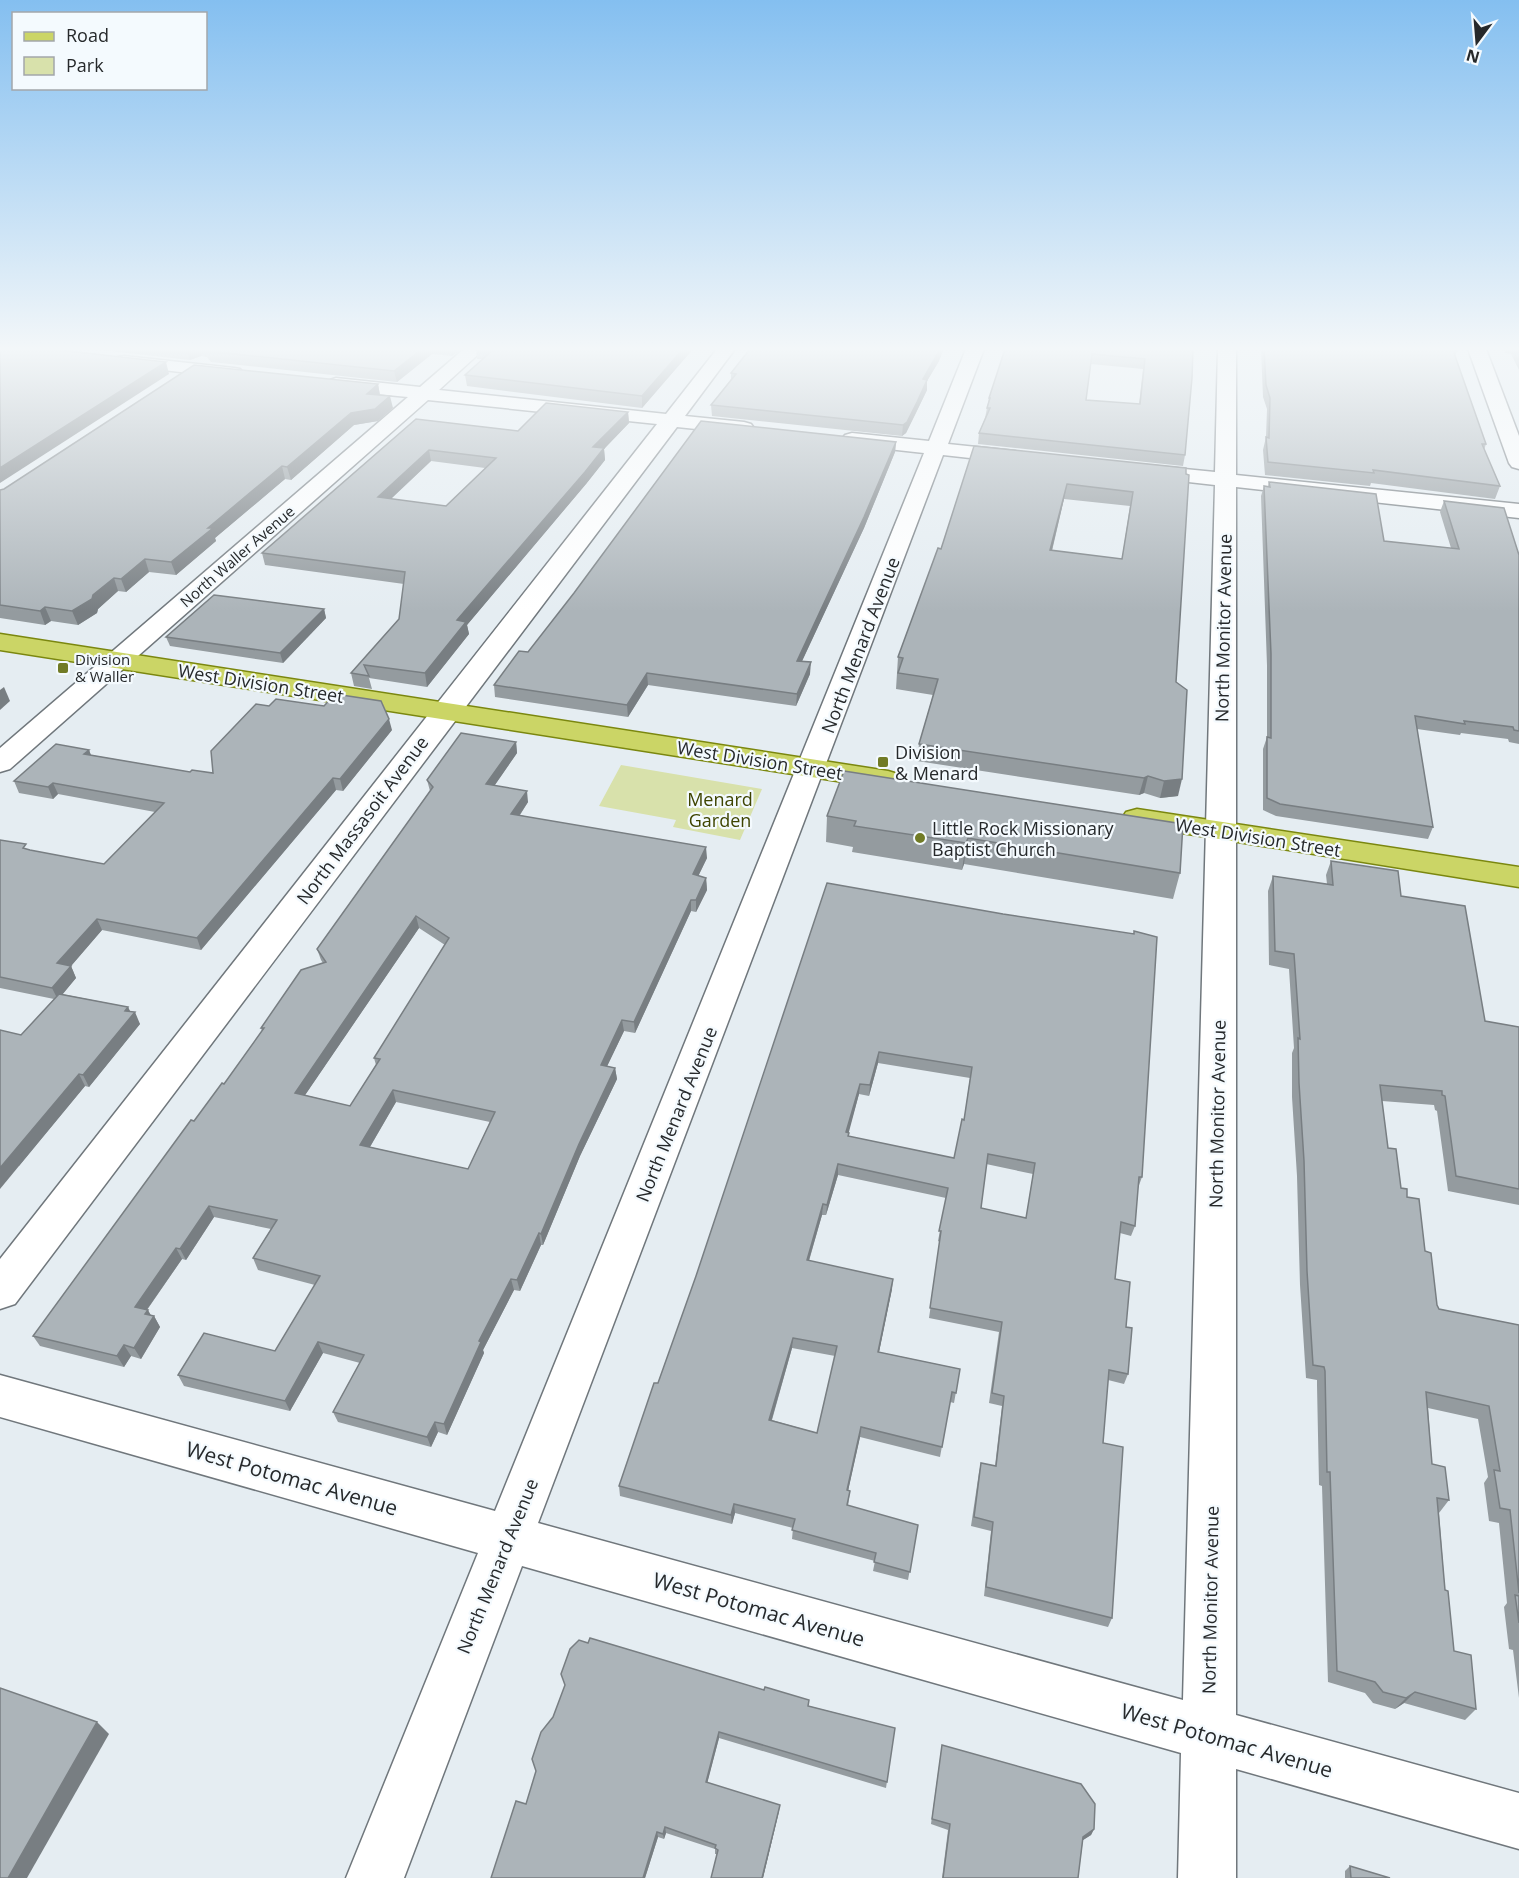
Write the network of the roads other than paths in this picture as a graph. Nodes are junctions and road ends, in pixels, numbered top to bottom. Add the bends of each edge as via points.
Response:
1 (374, 437) edge
2 (658, 437) edge
3 (835, 437) edge
4 (940, 437) edge
5 (1226, 437) edge
6 (1509, 437) edge
7 (936, 448) junction
8 (1033, 459) edge
9 (1519, 463) edge
10 (1123, 468) edge
11 (1226, 479) junction
12 (1519, 511) edge
13 (0, 642) edge
14 (117, 660) junction
15 (445, 711) junction
16 (0, 763) edge
17 (812, 768) junction
18 (918, 784) edge
19 (1116, 815) edge
20 (1221, 831) junction
21 (1519, 877) edge
22 (0, 1291) edge
23 (0, 1396) edge
24 (508, 1539) junction
25 (1209, 1735) junction
26 (1519, 1821) edge
27 (375, 1878) edge
28 (1207, 1878) edge

1 - 14 street, North Waller Avenue
2 - 15 street, North Massasoit Avenue
3 - 7 street
4 - 7 street, North Menard Avenue
5 - 11 street, North Monitor Avenue
6 - 9 street
7 - 8 street
7 - 17 street, North Menard Avenue
10 - 11 street
11 - 12 street
11 - 20 street, North Monitor Avenue
13 - 14 main road, West Division Street
14 - 15 main road, West Division Street
14 - 16 street, North Waller Avenue
15 - 17 main road, West Division Street
15 - 22 street, North Massasoit Avenue
17 - 18 main road, West Division Street
17 - 24 street, North Menard Avenue
19 - 20 main road, West Division Street
20 - 21 main road, West Division Street
20 - 25 street, North Monitor Avenue
23 - 24 street, West Potomac Avenue
24 - 25 street, West Potomac Avenue
24 - 27 street, North Menard Avenue
25 - 26 street, West Potomac Avenue
25 - 28 street, North Monitor Avenue

